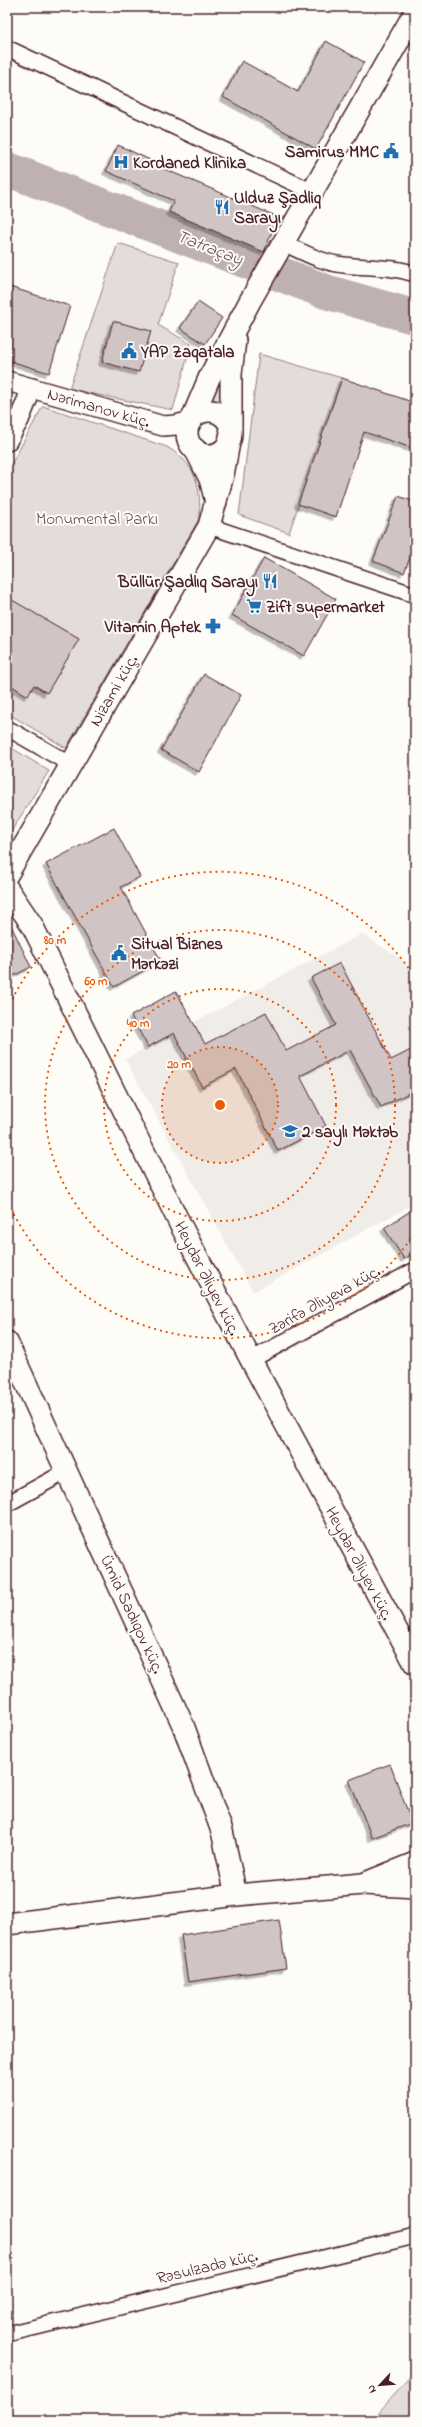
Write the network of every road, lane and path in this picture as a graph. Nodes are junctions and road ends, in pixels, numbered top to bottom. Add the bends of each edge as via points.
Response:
1 (415, 12) edge
2 (7, 48) edge
3 (313, 192) junction
4 (283, 244) junction
5 (415, 274) edge
6 (239, 322) junction
7 (7, 381) edge
8 (32, 388) junction
9 (191, 421) junction
10 (230, 434) junction
11 (7, 441) edge
12 (195, 449) junction
13 (216, 503) junction
14 (209, 526) junction
15 (415, 595) edge
16 (7, 728) edge
17 (70, 764) junction
18 (7, 875) edge
19 (7, 888) edge
20 (415, 1270) edge
21 (7, 1342) edge
22 (251, 1360) junction
23 (67, 1471) junction
24 (7, 1504) edge
25 (415, 1664) edge
26 (415, 1862) edge
27 (363, 1884) junction
28 (415, 1887) edge
29 (236, 1895) junction
30 (7, 1924) edge
31 (415, 2236) edge
32 (7, 2334) edge

1 - 3 main road
2 - 3 street
3 - 4 main road
4 - 5 street via 315,258 343,265 394,268
4 - 6 main road
6 - 9 main road via 210,376
6 - 10 main road, Nizami küç. via 230,374
7 - 8 street, Nərimanov küç.
8 - 9 street, Nərimanov küç. via 163,426 176,426
8 - 11 street
9 - 10 main road via 206,412 218,413 227,420
9 - 12 main road via 187,432
10 - 12 main road via 228,443 219,452 206,454
10 - 13 main road, Nizami küç.
12 - 13 main road via 210,479
13 - 14 main road, Nizami küç.
14 - 15 street
14 - 17 main road, Nizami küç.
16 - 17 street
17 - 18 main road, Nizami küç.
19 - 22 main road, Heydər Əliyev küç. via 32,925 180,1224
20 - 22 street, Zərifə Əliyeva küç.
21 - 23 main road, Ümid Sadıqov küç.
22 - 25 main road, Heydər Əliyev küç.
23 - 24 street
23 - 29 main road, Ümid Sadıqov küç. via 186,1732 222,1831
26 - 27 main road
27 - 28 main road
27 - 29 main road
29 - 30 main road
31 - 32 street, Rəsulzadə küç.

